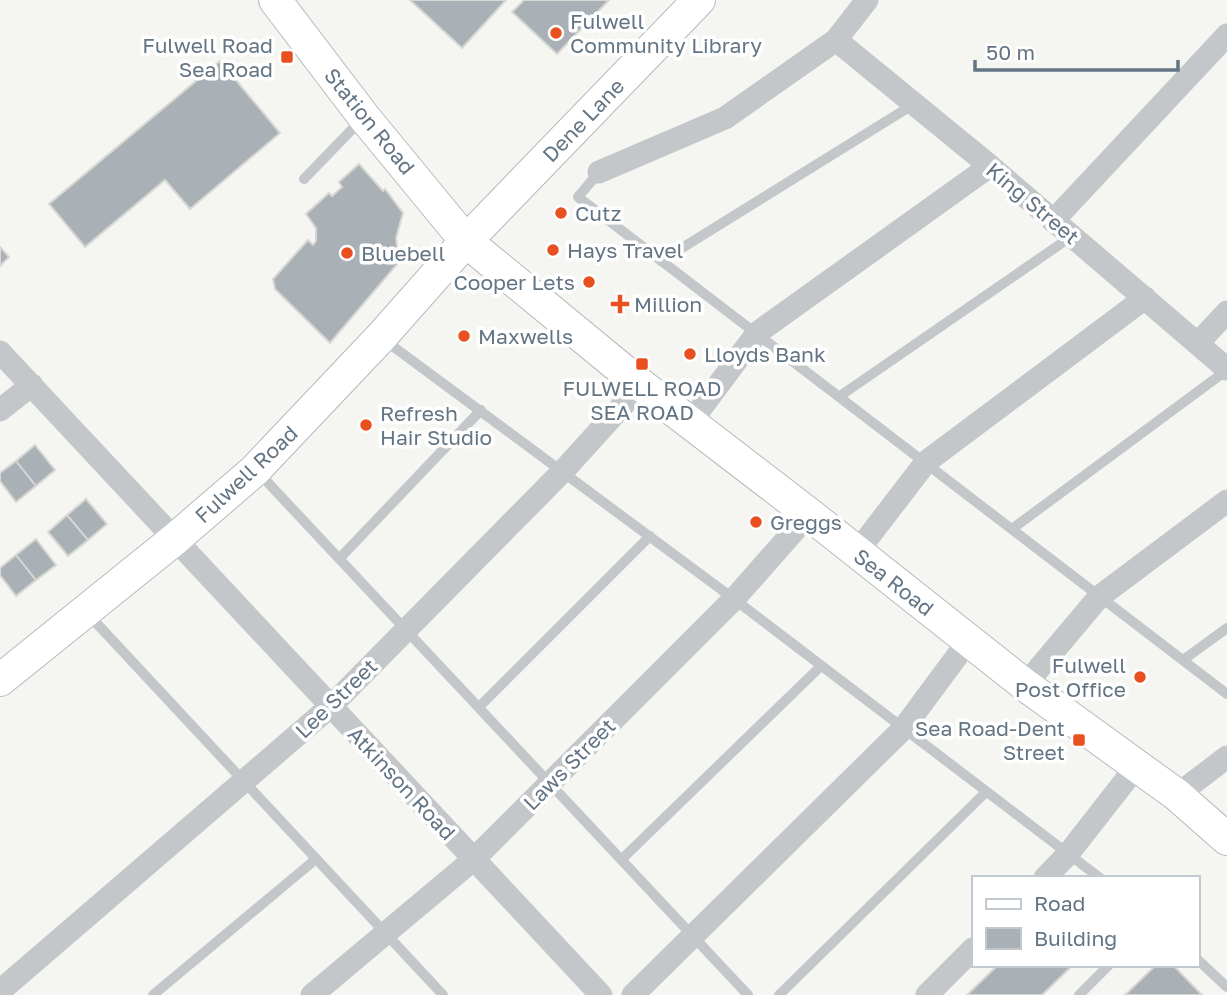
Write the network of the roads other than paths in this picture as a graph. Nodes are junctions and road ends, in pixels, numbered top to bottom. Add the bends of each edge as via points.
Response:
1 (275, 0) edge
2 (699, 0) edge
3 (867, 0) edge
4 (1227, 35) edge
5 (836, 40) junction
6 (914, 104) junction
7 (364, 117) junction
8 (990, 166) junction
9 (599, 172) joint
10 (304, 179) dead end
11 (1053, 220) junction
12 (1072, 236) junction
13 (467, 241) junction
14 (661, 261) junction
15 (1145, 298) junction
16 (1227, 312) edge
17 (757, 334) junction
18 (381, 337) junction
19 (1198, 343) junction
20 (0, 352) edge
21 (1227, 370) edge
22 (32, 385) junction
23 (641, 385) junction
24 (840, 396) junction
25 (0, 410) edge
26 (481, 410) junction
27 (690, 423) junction
28 (926, 462) junction
29 (255, 470) junction
30 (563, 471) junction
31 (1227, 501) edge
32 (809, 514) junction
33 (1012, 529) junction
34 (650, 536) junction
35 (175, 539) junction
36 (857, 552) junction
37 (339, 559) junction
38 (1099, 597) junction
39 (734, 599) junction
40 (86, 611) junction
41 (1227, 628) edge
42 (406, 630) junction
43 (970, 640) junction
44 (1183, 660) junction
45 (821, 666) junction
46 (0, 680) edge
47 (1025, 685) junction
48 (1227, 694) edge
49 (331, 706) junction
50 (479, 707) junction
51 (903, 729) junction
52 (1227, 757) edge
53 (1136, 767) junction
54 (244, 783) junction
55 (550, 783) junction
56 (986, 792) junction
57 (1177, 795) junction
58 (1227, 839) edge
59 (1068, 854) junction
60 (316, 859) junction
61 (474, 859) junction
62 (622, 859) junction
63 (1047, 876) edge
64 (1097, 876) edge
65 (385, 933) junction
66 (694, 935) junction
67 (972, 950) edge
68 (1199, 961) edge
69 (1107, 967) edge
70 (7, 985) edge
71 (1227, 987) edge
72 (153, 995) edge
73 (312, 995) edge
74 (443, 995) edge
75 (601, 995) edge
76 (633, 995) edge
77 (748, 995) edge
78 (779, 995) edge
79 (927, 995) edge
80 (1079, 995) edge

1 - 7 street, Station Road
2 - 13 street, Dene Lane
3 - 5 street
4 - 11 street
5 - 6 street, King Street
5 - 9 street via 725,118
6 - 8 street, King Street
6 - 14 lane
7 - 10 lane
7 - 13 street, Station Road
8 - 11 street, King Street
8 - 17 street
9 - 14 lane via 578,197
11 - 12 street, King Street
12 - 15 street, King Street
12 - 24 lane
13 - 18 street, Fulwell Road
13 - 23 street, Sea Road
14 - 17 lane
15 - 19 street, King Street
15 - 28 street
16 - 19 street
17 - 24 lane
17 - 27 street
18 - 26 lane
18 - 29 street, Fulwell Road
19 - 21 street, King Street
20 - 22 street, Atkinson Road
21 - 33 lane
22 - 25 street
22 - 35 street, Atkinson Road
23 - 27 street, Sea Road
23 - 30 street, Lee Street
24 - 28 lane
26 - 30 lane
26 - 37 lane
27 - 32 street, Sea Road
28 - 33 lane
28 - 36 street
29 - 35 street, Fulwell Road
29 - 37 lane
30 - 34 lane
30 - 42 street, Lee Street
31 - 38 street
32 - 36 street, Sea Road
32 - 39 street, Laws Street
33 - 38 lane
34 - 39 lane
34 - 50 lane
35 - 40 street, Fulwell Road
35 - 49 street, Atkinson Road
36 - 43 street, Sea Road
37 - 42 lane
38 - 44 lane
38 - 47 street
39 - 45 lane
39 - 55 street, Laws Street
40 - 46 street, Fulwell Road
40 - 54 lane
41 - 44 lane
42 - 49 street, Lee Street
42 - 50 lane
43 - 47 street, Sea Road
43 - 51 street
44 - 48 lane
45 - 51 lane
45 - 62 lane
47 - 53 street, Sea Road
49 - 54 street, Lee Street
49 - 61 street, Atkinson Road
50 - 55 lane
51 - 56 lane
51 - 66 street
52 - 57 street
53 - 57 street, Sea Road
53 - 59 street
54 - 60 lane
54 - 70 street, Lee Street
55 - 61 street, Laws Street
55 - 62 lane
56 - 59 lane
56 - 78 lane
57 - 58 street, Sea Road
59 - 63 street
59 - 64 lane
60 - 65 lane
60 - 72 lane
61 - 65 street, Laws Street
61 - 75 street, Atkinson Road
62 - 66 lane
65 - 73 street, Laws Street
65 - 74 lane
66 - 76 street
66 - 77 lane
67 - 79 street
68 - 71 lane
69 - 80 lane

